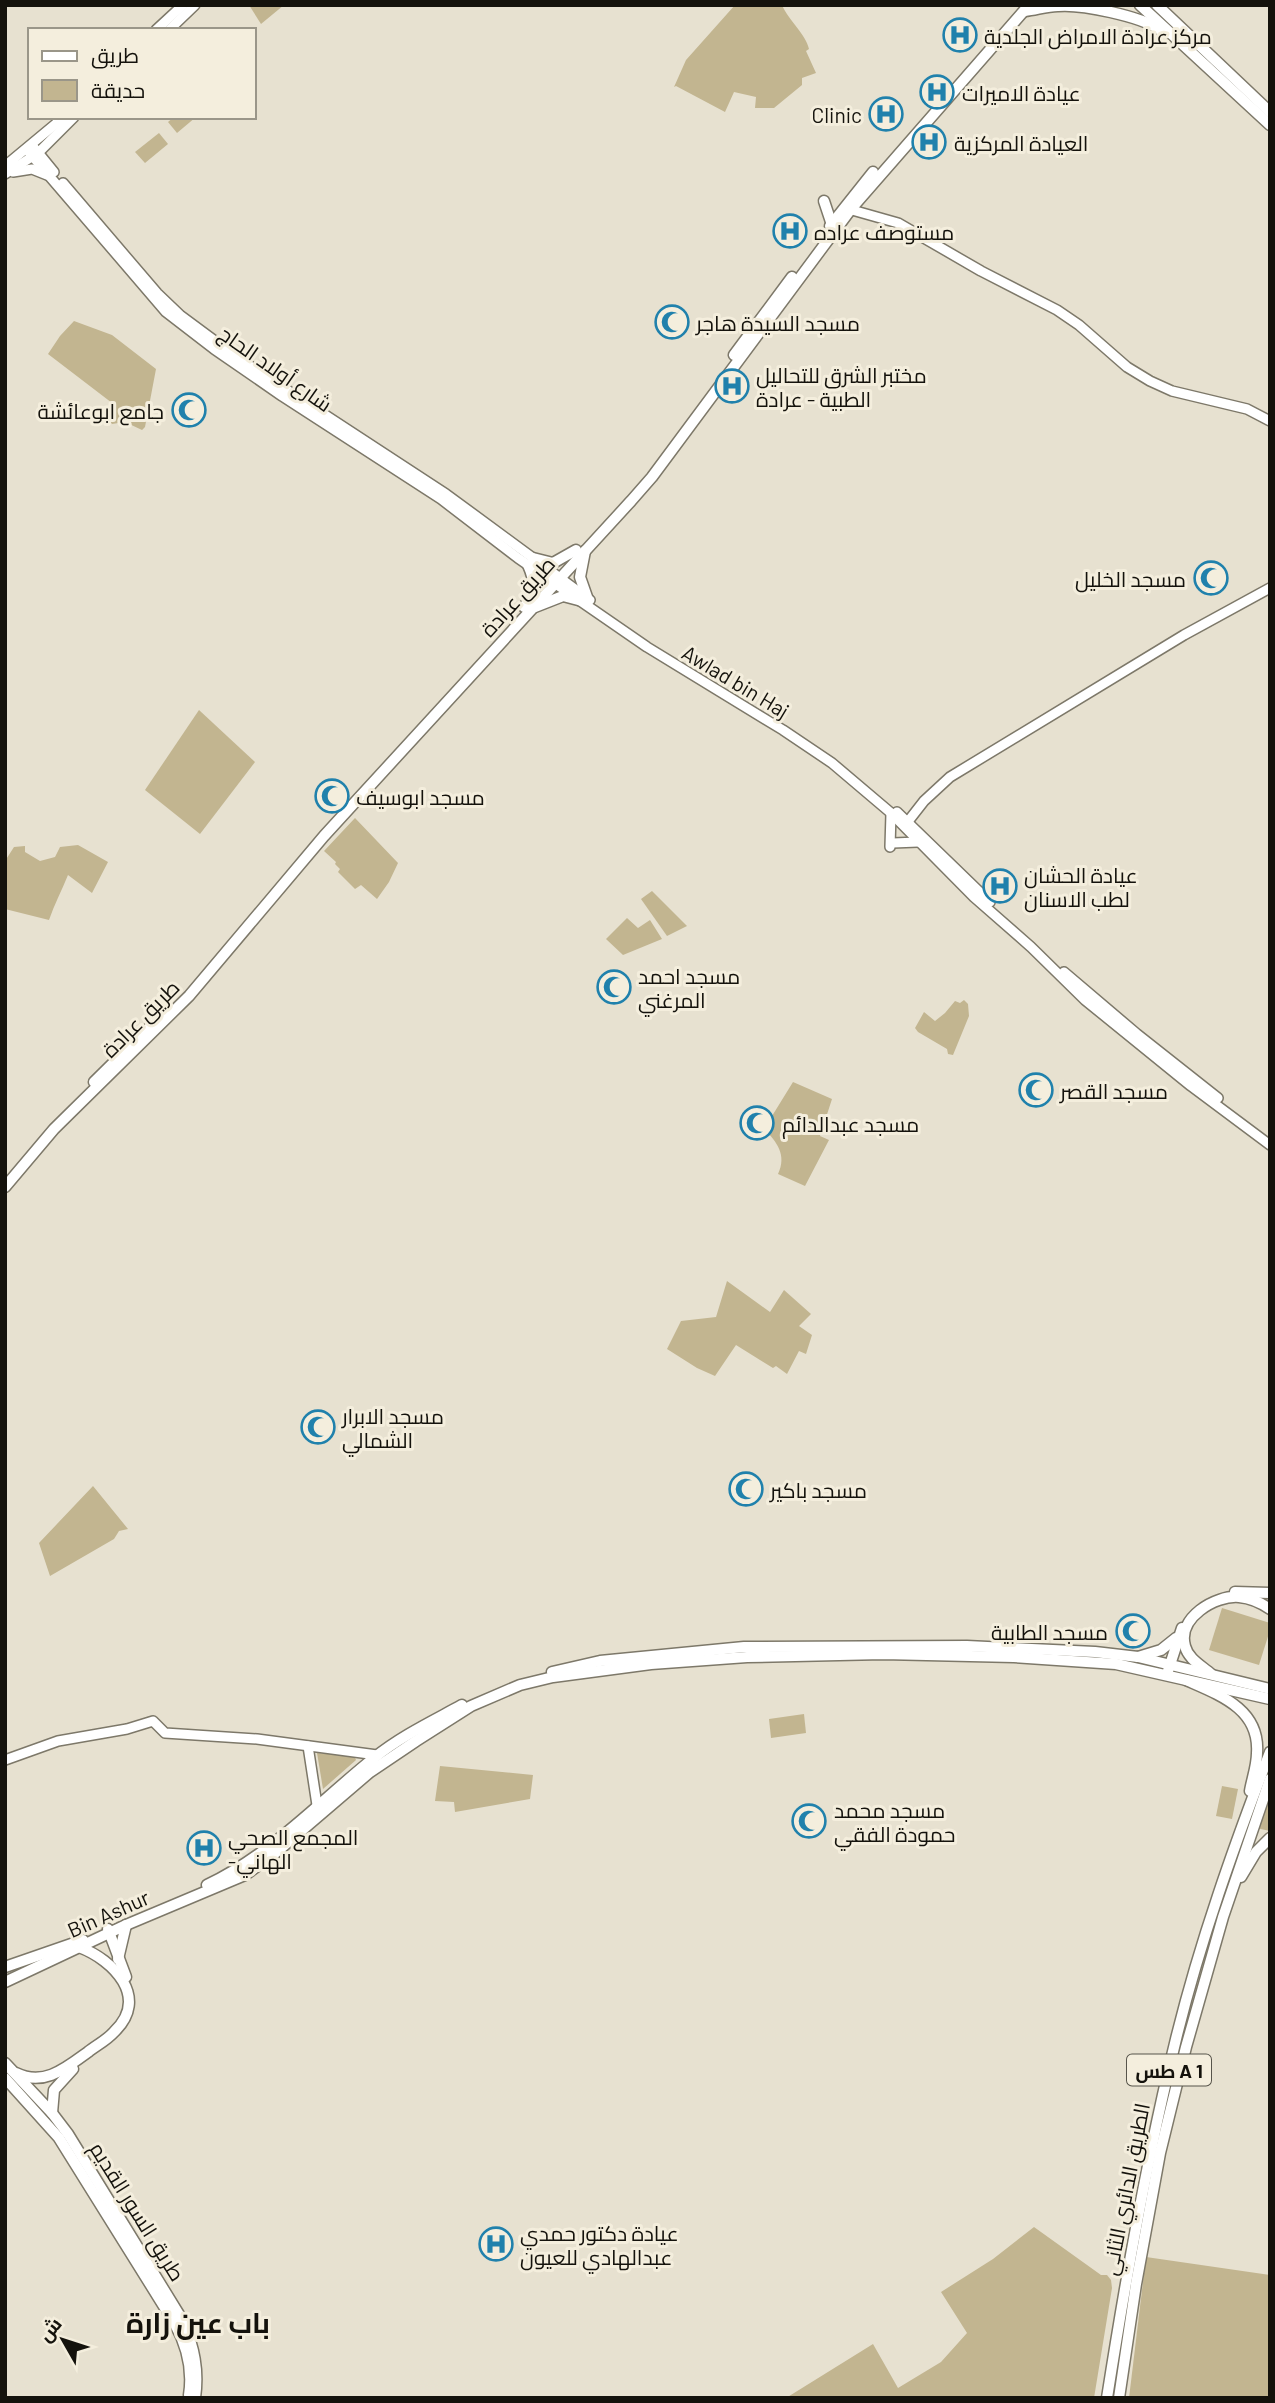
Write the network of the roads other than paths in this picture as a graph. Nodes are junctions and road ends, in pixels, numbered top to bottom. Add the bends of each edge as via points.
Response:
1 (183, 5) edge
2 (195, 5) edge
3 (1140, 5) edge
4 (1025, 7) edge
5 (1160, 7) edge
6 (158, 28) edge
7 (171, 28) edge
8 (1183, 45) junction
9 (1239, 97) junction
10 (1270, 112) edge
11 (62, 119) edge
12 (72, 119) edge
13 (1270, 125) edge
14 (1259, 129) dead end
15 (57, 134) junction
16 (32, 151) junction
17 (5, 166) edge
18 (5, 175) edge
19 (55, 177) junction
20 (824, 201) dead end
21 (847, 209) junction
22 (830, 231) junction
23 (1270, 421) edge
24 (581, 550) junction
25 (530, 562) junction
26 (551, 575) junction
27 (1270, 588) edge
28 (584, 599) junction
29 (526, 609) junction
30 (921, 805) junction
31 (892, 810) junction
32 (906, 824) junction
33 (920, 839) junction
34 (1269, 1141) edge
35 (5, 1178) edge
36 (5, 1187) edge
37 (1270, 1593) edge
38 (1270, 1609) edge
39 (1178, 1635) junction
40 (883, 1650) junction
41 (1025, 1657) junction
42 (1138, 1657) junction
43 (651, 1660) junction
44 (1168, 1668) junction
45 (1116, 1672) dead end
46 (1211, 1674) junction
47 (1186, 1679) junction
48 (1270, 1689) edge
49 (1270, 1699) edge
50 (308, 1746) junction
51 (1270, 1752) edge
52 (377, 1755) junction
53 (5, 1760) edge
54 (1270, 1779) edge
55 (317, 1805) junction
56 (1247, 1812) junction
57 (1270, 1838) edge
58 (226, 1880) junction
59 (1229, 1899) junction
60 (126, 1925) junction
61 (108, 1930) junction
62 (81, 1943) junction
63 (118, 1960) junction
64 (5, 1967) edge
65 (5, 1975) edge
66 (5, 1982) edge
67 (8, 2071) edge
68 (52, 2113) junction
69 (103, 2199) junction
70 (194, 2372) junction
71 (189, 2398) edge
72 (195, 2398) edge
73 (1107, 2398) edge
74 (1119, 2398) edge

1 - 6 main road
2 - 7 main road
3 - 8 main road
4 - 8 main road via 1064,6 1128,16
4 - 21 main road, طريق عرادة
5 - 10 main road
8 - 9 main road
9 - 13 main road
9 - 14 main road via 1259,122
11 - 16 main road
12 - 15 main road
15 - 16 main road
15 - 19 main road via 48,153
16 - 17 main road
16 - 18 main road
16 - 19 main road, شارع أولاد الحاج
18 - 19 main road via 32,169
19 - 25 main road, شارع أولاد الحاج via 166,312 282,396
20 - 22 main road
21 - 22 main road, طريق عرادة
21 - 23 main road via 917,232 1057,310 1150,381 1244,408
22 - 24 main road, طريق عرادة via 649,472
24 - 25 main road via 553,563
24 - 26 main road, طريق عرادة
24 - 28 main road
25 - 26 main road, شارع أولاد الحاج
25 - 29 main road via 535,584
26 - 28 main road
26 - 29 main road, طريق عرادة
27 - 30 main road via 950,777
28 - 29 main road via 563,596
28 - 31 main road via 830,755
29 - 35 main road, طريق عرادة via 304,850 187,989 58,1116
29 - 36 main road, طريق عرادة via 324,836 190,996 54,1129
30 - 31 main road
30 - 32 main road
30 - 33 main road
31 - 32 main road
31 - 33 main road via 892,845
32 - 33 main road
33 - 34 main road via 1074,981
37 - 39 main road via 1226,1592 1209,1599 1195,1609
38 - 46 main road via 1237,1596 1198,1612 1186,1630 1185,1646
39 - 42 main road via 1166,1647
39 - 44 main road
40 - 41 main road
40 - 42 main road via 980,1646
40 - 43 main road via 744,1647
41 - 44 main road
41 - 45 main road
42 - 44 main road
43 - 52 main road via 600,1661 544,1674 464,1704
43 - 58 main road via 553,1676 471,1706 370,1772 245,1875
44 - 46 main road
44 - 47 main road
46 - 48 main road
47 - 49 main road
47 - 56 main road via 1234,1703 1253,1727 1257,1755
50 - 52 main road
50 - 53 main road via 165,1733 153,1721 58,1741
50 - 55 main road
51 - 56 main road, الطريق الدائري الثاني / طس A 1
52 - 55 main road
54 - 59 main road, الطريق الدائري الثاني / طس A 1
55 - 58 main road
56 - 73 main road, الطريق الدائري الثاني / طس A 1 via 1176,2038 1137,2217
57 - 59 main road via 1256,1852
58 - 60 main road, Bin Ashur
58 - 61 main road
59 - 74 main road, الطريق الدائري الثاني / طس A 1 via 1160,2153
60 - 61 main road, Bin Ashur
60 - 63 main road
61 - 62 main road, Bin Ashur
61 - 63 main road
62 - 64 main road
62 - 65 main road
62 - 66 main road, Bin Ashur
62 - 67 main road via 111,1964 125,1983 128,2010 123,2021 56,2075 35,2079
63 - 68 main road via 132,1996 130,2021 123,2032 61,2080 54,2090
67 - 68 main road, طريق السور القديم
67 - 69 main road, طريق السور القديم
68 - 69 main road, طريق السور القديم
69 - 70 main road, طريق السور القديم via 182,2337
70 - 71 main road, طريق السور القديم
70 - 72 main road, طريق السور القديم

